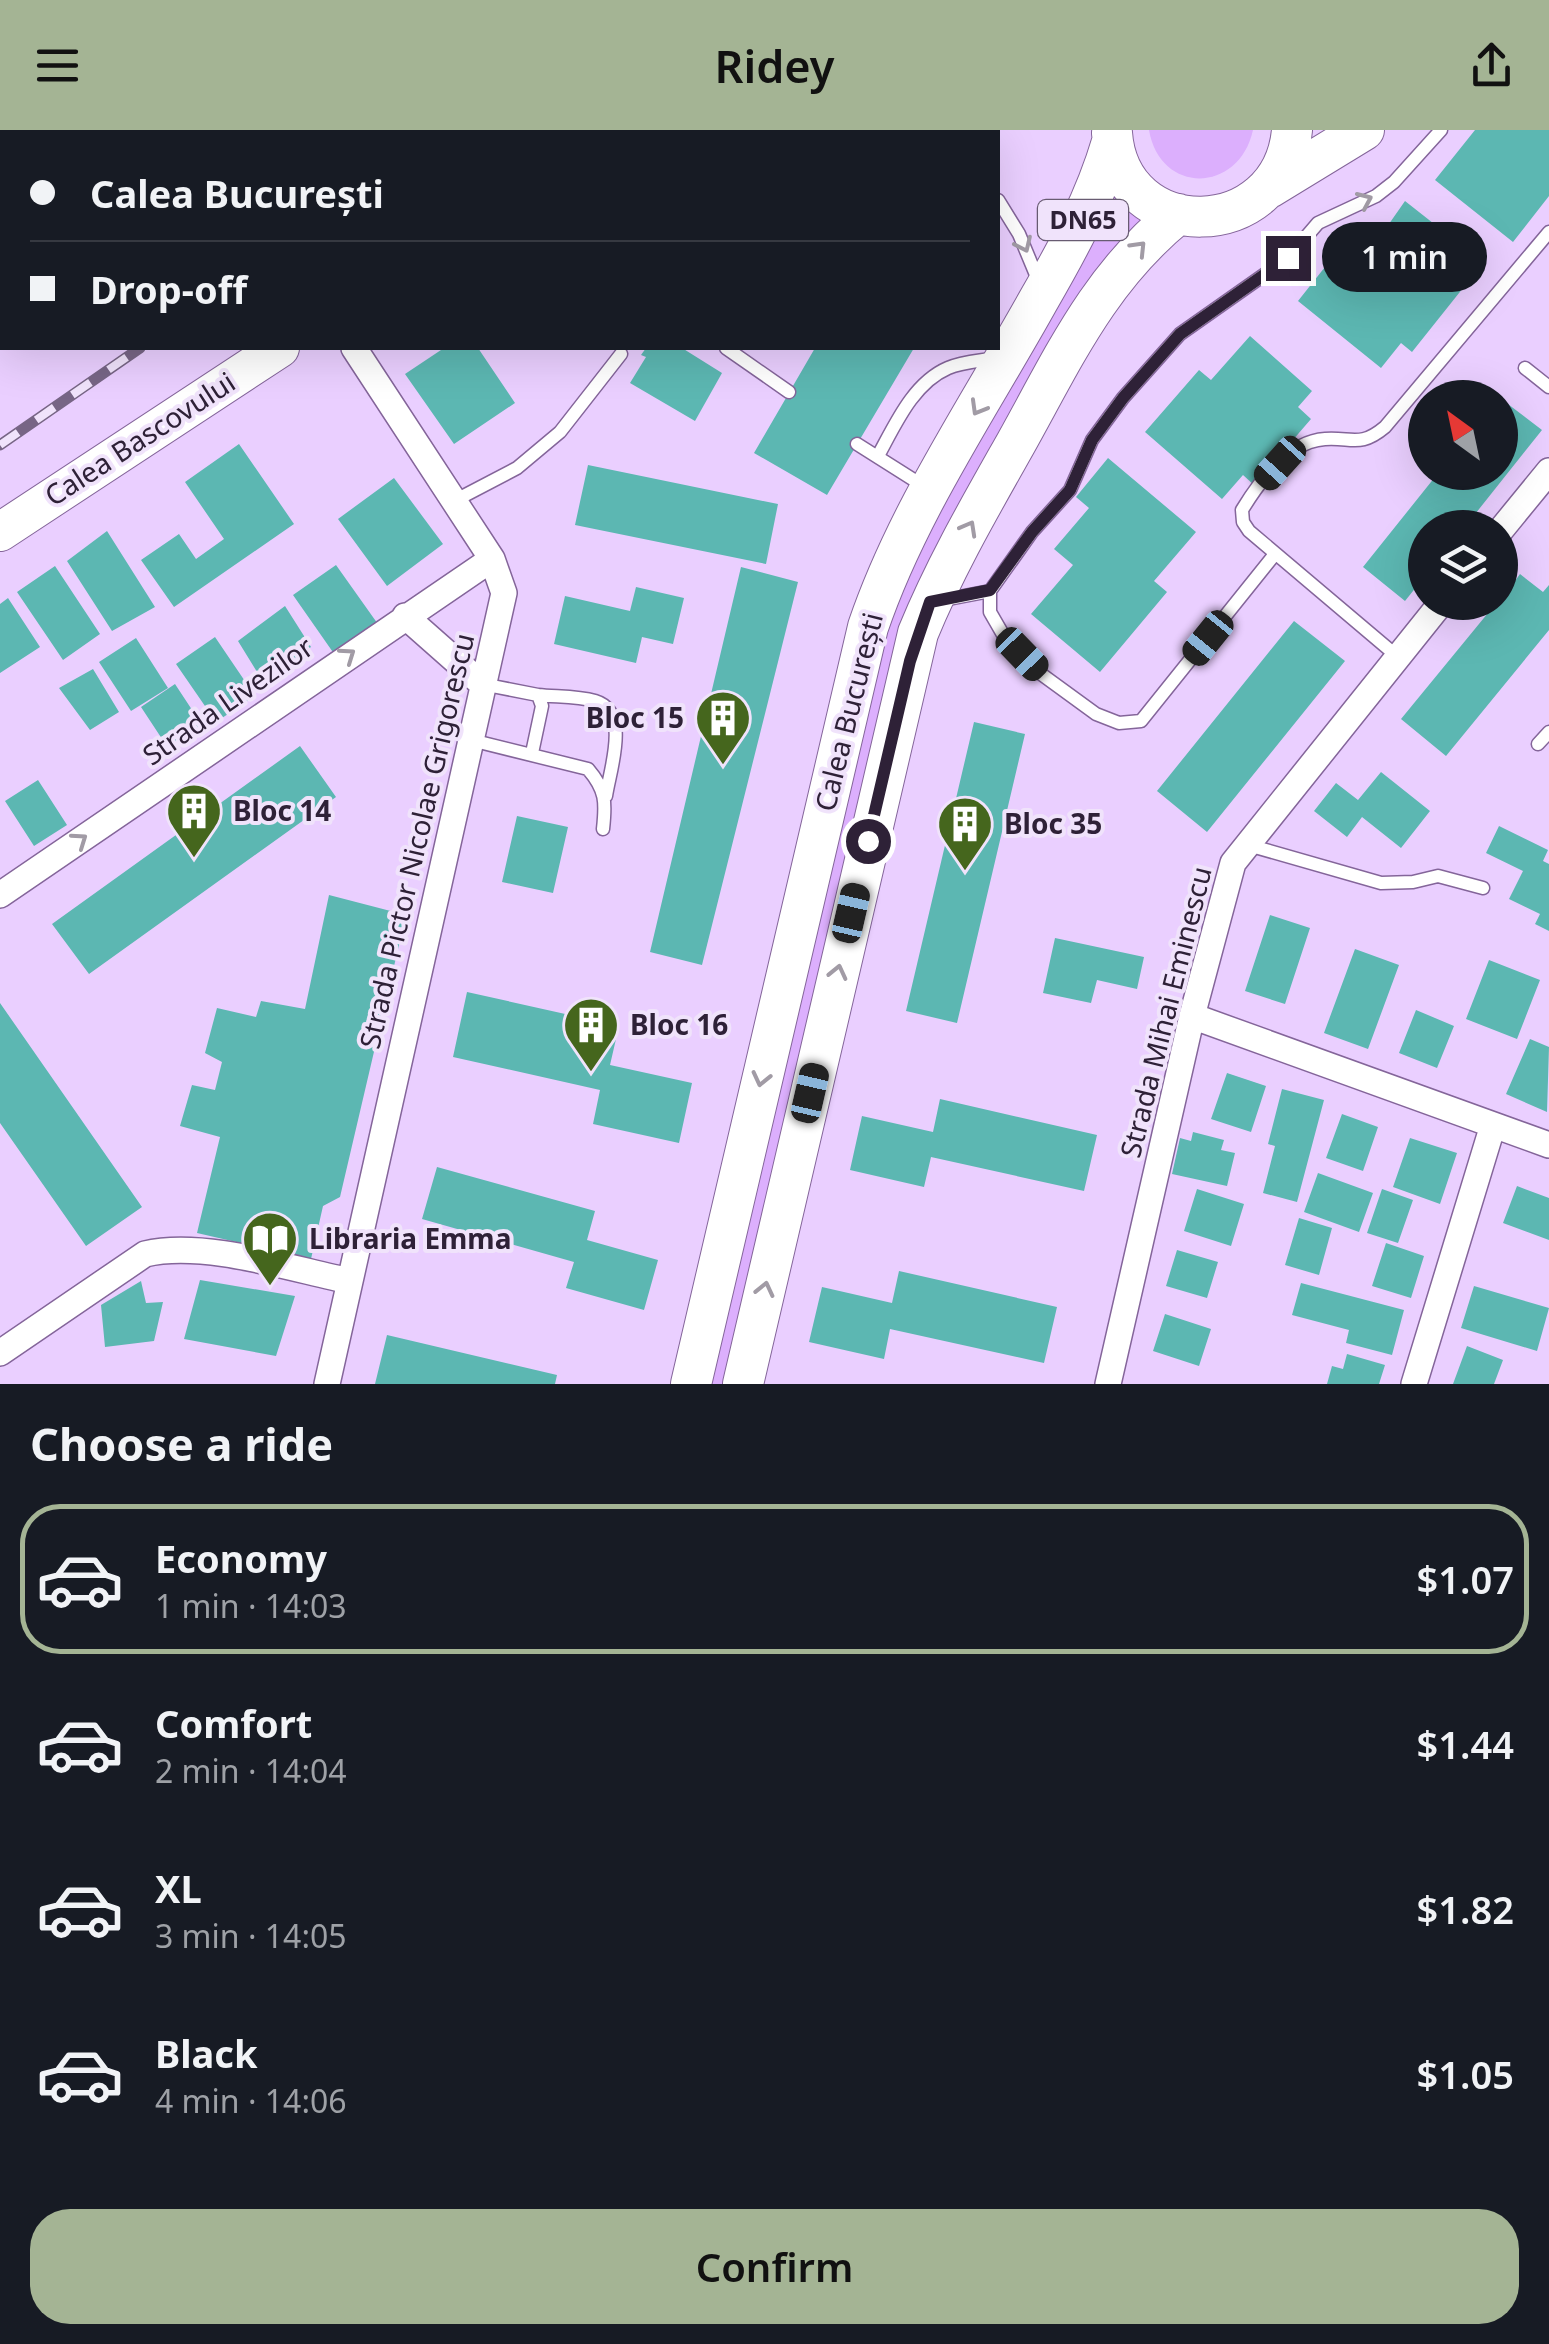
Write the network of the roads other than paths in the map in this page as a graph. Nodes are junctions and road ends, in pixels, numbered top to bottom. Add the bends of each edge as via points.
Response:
1 (1292, 130) edge
2 (1364, 130) edge
3 (1441, 130) edge
4 (1112, 136) edge
5 (1269, 188) junction
6 (1000, 203) edge
7 (1178, 214) junction
8 (1549, 232) edge
9 (1043, 293) junction
10 (277, 350) edge
11 (355, 350) edge
12 (729, 350) edge
13 (621, 354) dead end
14 (1008, 356) junction
15 (1525, 368) dead end
16 (1549, 387) edge
17 (789, 392) dead end
18 (858, 444) dead end
19 (878, 456) junction
20 (1549, 471) edge
21 (931, 491) junction
22 (454, 501) junction
23 (1517, 510) edge
24 (0, 532) edge
25 (1274, 554) junction
26 (492, 559) junction
27 (990, 590) junction
28 (930, 602) junction
29 (406, 616) junction
30 (1427, 620) edge
31 (1398, 656) junction
32 (482, 684) junction
33 (538, 695) junction
34 (1549, 732) edge
35 (470, 740) junction
36 (1538, 744) dead end
37 (532, 754) junction
38 (606, 796) junction
39 (603, 829) dead end
40 (1245, 844) junction
41 (1483, 888) dead end
42 (0, 895) edge
43 (1192, 1016) junction
44 (1492, 1125) junction
45 (1549, 1144) edge
46 (350, 1281) junction
47 (0, 1353) edge
48 (326, 1384) edge
49 (691, 1384) edge
50 (743, 1384) edge
51 (1108, 1384) edge
52 (1414, 1384) edge

1 - 5 main road via 1286,160
2 - 5 main road
27 -> 3 lane via 1070,490 1092,440 1123,398 1180,334 1288,258 1318,223 1385,189
4 - 7 main road via 1133,186
4 - 9 main road, Calea București / DN65 via 1090,207
5 - 7 main road via 1227,214
6 -> 9 lane
28 -> 7 main road, Calea București / DN65 via 1096,302 1129,258
8 - 25 lane via 1385,428 1372,438 1300,446 1252,494 1243,522
9 - 14 main road, Calea București / DN65
10 - 24 street, Calea Bascovului
11 - 22 street, Strada Pictor Nicolae Grigorescu
12 - 17 lane
13 - 22 lane via 560,432 517,468
14 - 19 lane via 934,376 908,404
14 -> 21 main road, Calea București / DN65
15 - 16 lane
18 - 19 lane
19 - 21 lane
20 - 23 street
21 -> 49 main road, Calea București / DN65 via 868,627
22 - 26 street, Strada Pictor Nicolae Grigorescu
25 - 27 lane via 1141,721 1120,723 1096,714 1038,671 990,612
25 - 31 lane
26 - 29 street, Strada Livezilor
26 - 32 street, Strada Pictor Nicolae Grigorescu via 504,593
27 - 28 lane
50 -> 28 main road, Calea București / DN65 via 910,661
29 - 32 street
42 -> 29 street, Strada Livezilor
30 - 31 street, Strada Mihai Eminescu
31 - 40 street, Strada Mihai Eminescu
32 - 33 lane
32 - 35 street, Strada Pictor Nicolae Grigorescu
33 - 37 lane via 542,706
33 - 38 lane via 597,702 612,712
34 - 36 lane
35 - 37 lane
35 - 46 street, Strada Pictor Nicolae Grigorescu
37 - 38 lane via 588,769
38 - 39 lane
40 - 41 lane via 1381,882 1438,876
40 - 43 street, Strada Mihai Eminescu via 1227,878
43 - 44 street
43 - 51 street, Strada Mihai Eminescu
44 - 45 street
44 - 52 street
46 - 47 street via 200,1250 165,1250 146,1254
46 - 48 street, Strada Pictor Nicolae Grigorescu

